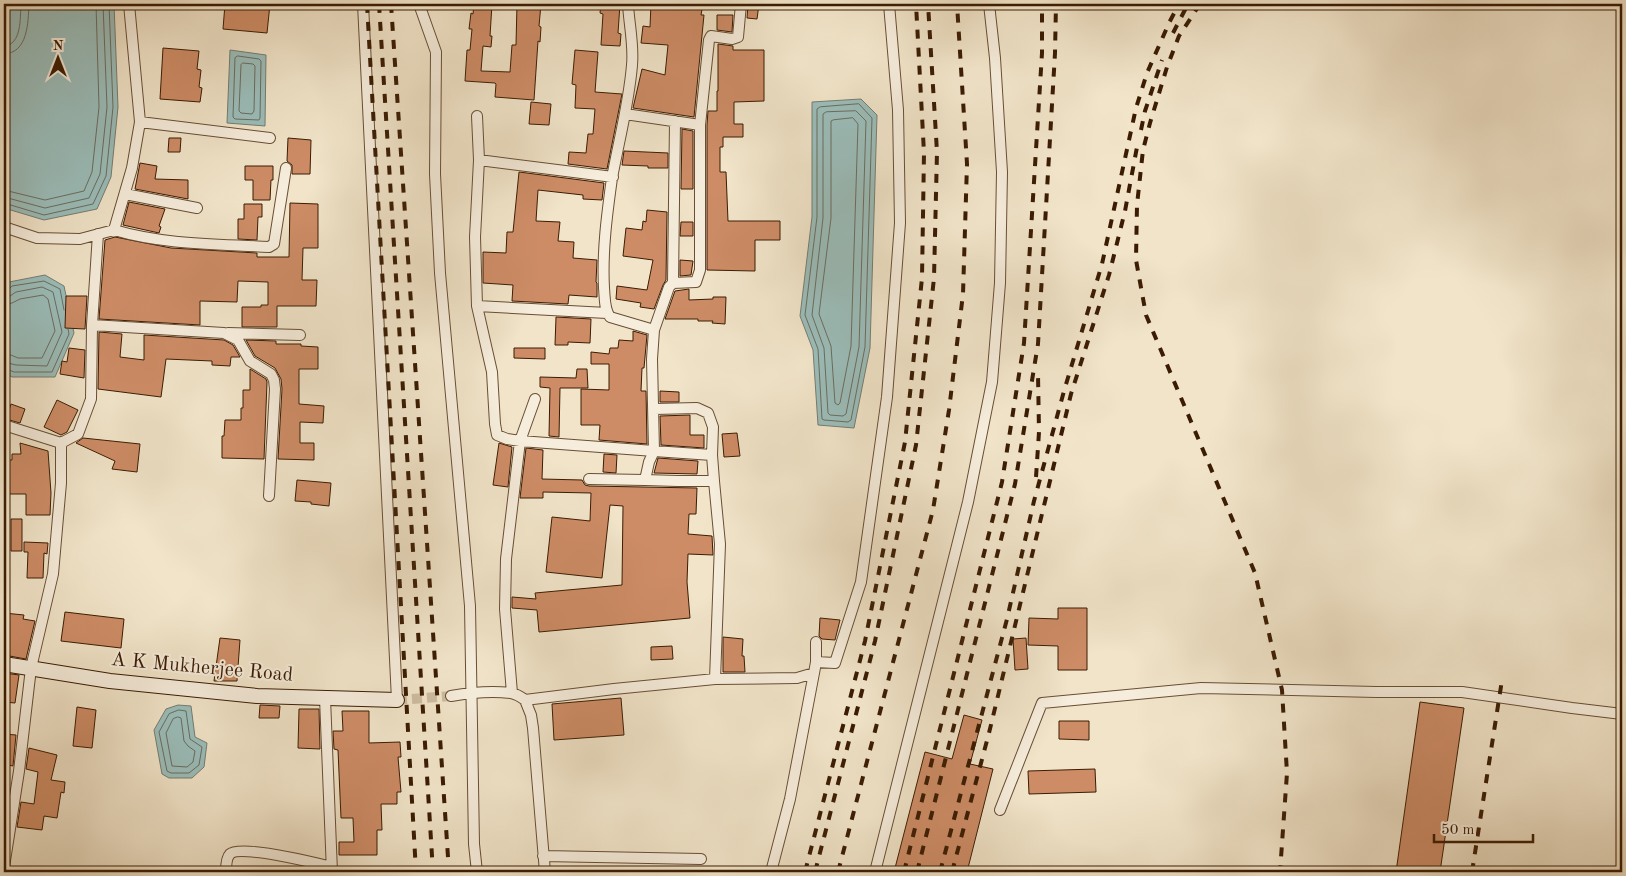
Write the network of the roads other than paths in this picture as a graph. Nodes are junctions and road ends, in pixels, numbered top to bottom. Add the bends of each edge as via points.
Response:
1 (129, 4) edge
2 (363, 4) edge
3 (420, 4) edge
4 (628, 4) edge
5 (741, 4) edge
6 (889, 4) edge
7 (990, 4) edge
8 (625, 114) junction
9 (477, 116) dead end
10 (675, 121) junction
11 (140, 122) junction
12 (700, 125) junction
13 (270, 138) dead end
14 (479, 160) junction
15 (286, 168) dead end
16 (612, 177) junction
17 (125, 194) junction
18 (197, 208) dead end
19 (4, 227) edge
20 (114, 230) junction
21 (98, 234) junction
22 (673, 283) junction
23 (477, 306) junction
24 (607, 313) junction
25 (92, 325) junction
26 (654, 330) junction
27 (224, 333) junction
28 (300, 335) dead end
29 (535, 399) dead end
30 (654, 409) junction
31 (4, 424) edge
32 (520, 441) junction
33 (61, 443) junction
34 (654, 452) junction
35 (712, 455) junction
36 (589, 479) dead end
37 (645, 480) junction
38 (714, 481) junction
39 (269, 496) dead end
40 (816, 642) dead end
41 (816, 662) junction
42 (4, 664) edge
43 (31, 668) junction
44 (814, 673) junction
45 (715, 679) junction
46 (512, 693) junction
47 (471, 694) junction
48 (451, 696) tunnel mouth
49 (325, 698) junction
50 (397, 700) joint
51 (525, 700) junction
52 (1622, 714) edge
53 (1000, 810) dead end
54 (6, 841) edge
55 (543, 856) junction
56 (701, 859) dead end
57 (4, 867) edge
58 (332, 869) edge
59 (226, 872) edge
60 (477, 872) edge
61 (545, 872) edge
62 (771, 872) edge
63 (874, 872) edge

1 - 11 street
2 - 50 street
3 - 47 street via 436,52 435,174 439,253 470,606
4 - 8 street via 632,63
5 - 12 street via 738,37 711,36 709,40
6 - 41 street via 898,110 900,223 887,397 861,582 834,663
7 - 63 street via 1002,172 1000,283 992,382 968,502
8 - 10 street
8 - 16 street
9 - 14 street
10 - 12 street
10 - 22 street
11 - 13 street
11 - 17 street
12 - 22 street via 700,270 696,282
14 - 16 street
14 - 23 street via 475,237
15 - 20 street via 274,244 269,247 192,244 138,237
16 - 24 street via 604,263
17 - 18 street
17 - 20 street
19 - 21 street via 37,238 80,239
20 - 21 street
21 - 25 street
22 - 26 street
23 - 24 street
23 - 32 street via 492,372 497,435
24 - 26 street via 610,317
25 - 27 street
25 - 33 street via 92,399 78,434
26 - 30 street
27 - 28 street
27 - 39 street via 238,340 250,361 271,374 274,380
29 - 32 street
30 - 34 street
30 - 35 street via 697,408 708,413 713,427
31 - 33 street
32 - 34 street
32 - 46 street via 505,583
33 - 43 street via 53,574
34 - 35 street
34 - 37 street
35 - 38 street
36 - 37 street
37 - 38 street
38 - 45 street via 720,544
40 - 41 street
41 - 44 street
42 - 43 street, A K Mukherjee Road
43 - 49 street, A K Mukherjee Road via 110,681 257,696
43 - 54 street via 19,771
44 - 45 street via 797,678
44 - 62 street via 790,799
45 - 51 street
46 - 47 street
46 - 51 street
47 - 48 street
47 - 60 street
49 - 50 street, A K Mukherjee Road
49 - 58 street
51 - 55 street via 533,728
52 - 53 street via 1462,692 1201,688 1042,703
54 - 57 street
55 - 56 street
55 - 61 street
58 - 59 street via 259,852 237,851 228,856

